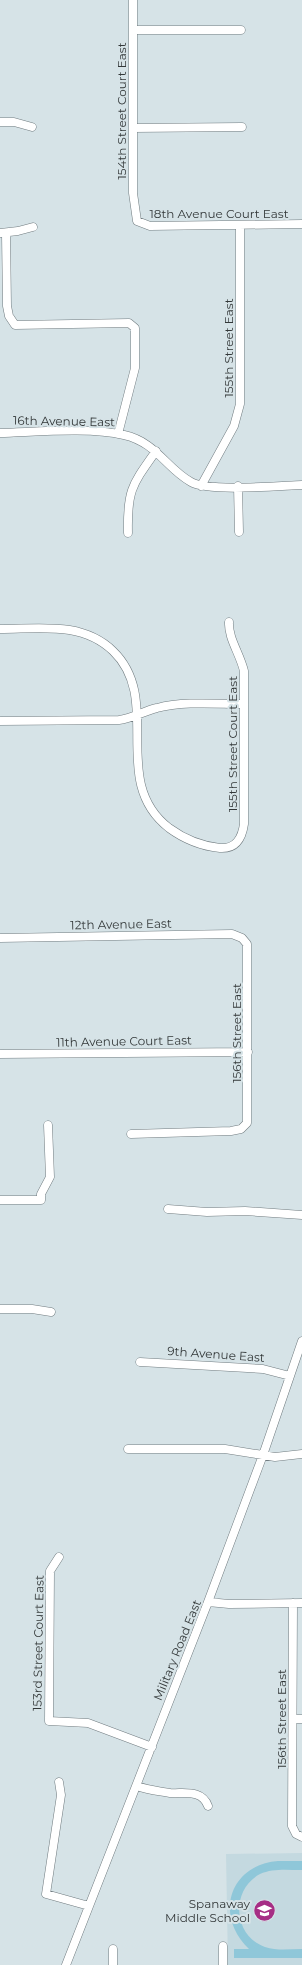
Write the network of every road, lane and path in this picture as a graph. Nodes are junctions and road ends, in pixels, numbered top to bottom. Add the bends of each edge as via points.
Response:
1 (133, 0) edge
2 (133, 30) junction
3 (241, 30) dead end
4 (0, 122) edge
5 (32, 128) dead end
6 (133, 128) junction
7 (242, 128) dead end
8 (137, 221) joint
9 (302, 224) edge
10 (240, 226) junction
11 (34, 227) dead end
12 (3, 233) edge
13 (0, 433) edge
14 (118, 434) junction
15 (156, 451) junction
16 (302, 485) edge
17 (201, 486) junction
18 (238, 486) junction
19 (239, 532) dead end
20 (128, 533) dead end
21 (229, 622) dead end
22 (0, 629) edge
23 (244, 704) junction
24 (136, 715) junction
25 (0, 721) edge
26 (0, 938) edge
27 (242, 938) joint
28 (248, 1052) junction
29 (0, 1054) edge
30 (48, 1125) dead end
31 (131, 1134) dead end
32 (0, 1200) edge
33 (168, 1209) dead end
34 (302, 1215) edge
35 (0, 1309) edge
36 (51, 1312) dead end
37 (302, 1341) edge
38 (140, 1362) dead end
39 (290, 1376) junction
40 (128, 1449) dead end
41 (302, 1454) edge
42 (264, 1455) junction
43 (59, 1557) dead end
44 (208, 1602) junction
45 (293, 1603) junction
46 (302, 1603) edge
47 (298, 1719) edge
48 (152, 1747) junction
49 (59, 1782) dead end
50 (137, 1786) junction
51 (208, 1806) dead end
52 (299, 1836) edge
53 (89, 1906) junction
54 (223, 1946) dead end
55 (113, 1949) dead end
56 (66, 1965) edge
57 (113, 1965) edge
58 (223, 1965) edge

1 - 2 street, 154th Street Court East
2 - 3 street
2 - 6 street, 154th Street Court East
4 - 5 street via 14,122
6 - 7 street
6 - 8 street, 154th Street Court East via 133,193
8 - 10 street, 18th Avenue Court East via 150,226
9 - 10 street, 18th Avenue Court East
10 - 17 street, 155th Street East via 240,404 234,426
11 - 12 street
12 - 14 street via 7,306 9,316 15,325 133,325 136,332 135,368
13 - 14 street, 16th Avenue East via 94,431
14 - 15 street, 16th Avenue East via 132,437
15 - 17 street, 16th Avenue East via 184,477
15 - 20 street via 131,489
16 - 18 street, 16th Avenue East
17 - 18 street, 16th Avenue East
18 - 19 street
21 - 23 street, 155th Street Court East via 229,632 244,671
22 - 24 street via 72,629 93,637 120,659 132,680
23 - 24 street via 180,705
23 - 24 street, 155th Street Court East via 244,824 242,837 237,843 222,848 195,842 174,832 156,816 144,797 138,778
24 - 25 street via 119,720
26 - 27 street, 12th Avenue East via 232,934
27 - 28 street, 156th Street East via 247,944 248,953
28 - 29 street, 11th Avenue Court East
28 - 31 street, 156th Street East via 248,1114 244,1128 231,1131
30 - 32 street via 50,1177 41,1194 41,1200
33 - 34 street
35 - 36 street
37 - 39 street, Military Road East
38 - 39 street, 9th Avenue East via 262,1369
39 - 42 street, Military Road East
40 - 42 street via 225,1448
41 - 42 street via 282,1457
42 - 44 street, Military Road East
43 - 48 street, 153rd Street Court East via 50,1571 49,1721 88,1723
44 - 45 street
44 - 48 street, Military Road East
45 - 46 street
45 - 47 street, 156th Street East
47 - 52 street, 156th Street East via 292,1826
48 - 50 street, Military Road East
49 - 53 street via 61,1795 46,1894
50 - 51 street via 193,1794 200,1796
50 - 53 street, Military Road East
53 - 56 street, Military Road East
54 - 58 street
55 - 57 street

